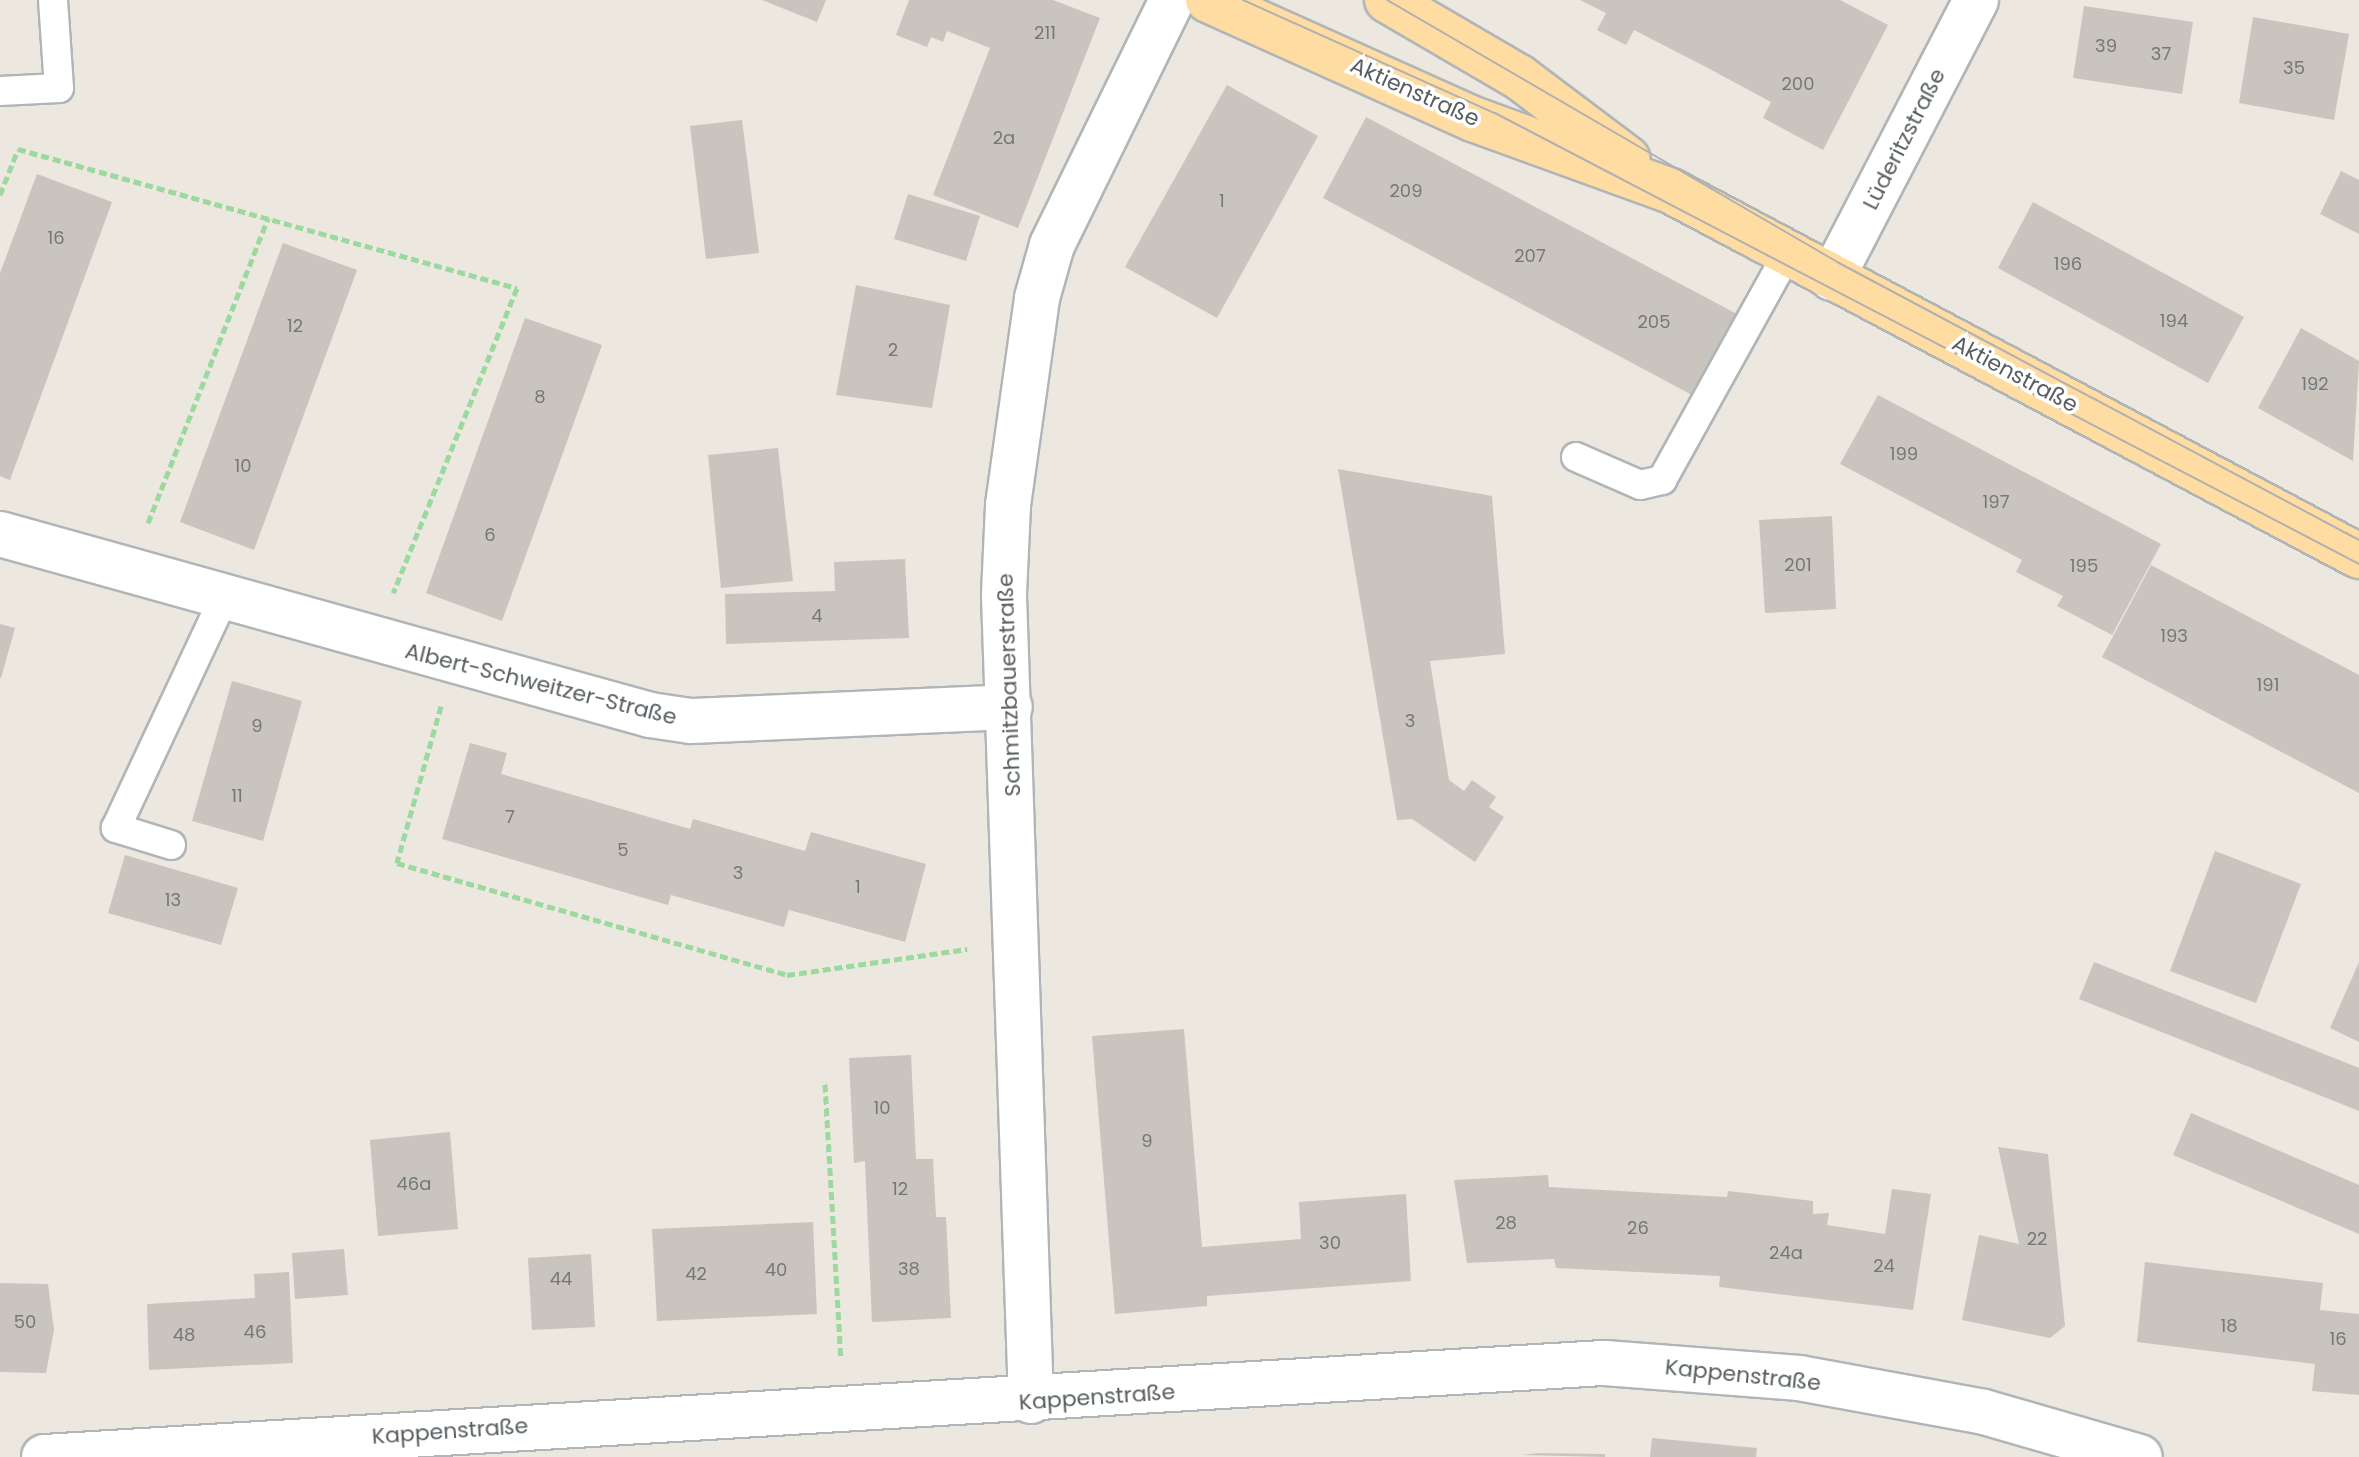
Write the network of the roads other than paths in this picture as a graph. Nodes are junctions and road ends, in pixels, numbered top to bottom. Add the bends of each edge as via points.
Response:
1 (53, 0) edge
2 (1172, 0) edge
3 (1208, 0) edge
4 (1387, 0) edge
5 (1976, 0) edge
6 (0, 91) edge
7 (1671, 191) junction
8 (1788, 253) junction
9 (1832, 278) junction
10 (1576, 457) dead end
11 (0, 534) edge
12 (2359, 556) edge
13 (224, 597) junction
14 (1010, 707) junction
15 (171, 845) dead end
16 (1031, 1401) junction
17 (219, 1452) edge
18 (44, 1457) edge
19 (2140, 1457) edge

1 - 6 lane via 59,88
2 - 14 street, Schmitzbauerstraße via 1074,187 1037,298 1008,505
3 - 7 main road, Aktienstraße via 1473,119
4 - 7 main road, Aktienstraße via 1519,77
5 - 9 street, Lüderitzstraße
7 - 8 main road, Aktienstraße
8 - 9 main road, Aktienstraße
8 - 10 lane via 1662,480 1640,485
9 - 12 main road, Aktienstraße
11 - 13 street, Albert-Schweitzer-Straße
13 - 14 street, Albert-Schweitzer-Straße via 373,642 691,721
13 - 15 lane via 116,828
14 - 16 street, Schmitzbauerstraße
16 - 17 street, Kappenstraße
16 - 19 street, Kappenstraße via 1605,1363 1812,1380 1984,1412
17 - 18 street, Kappenstraße

